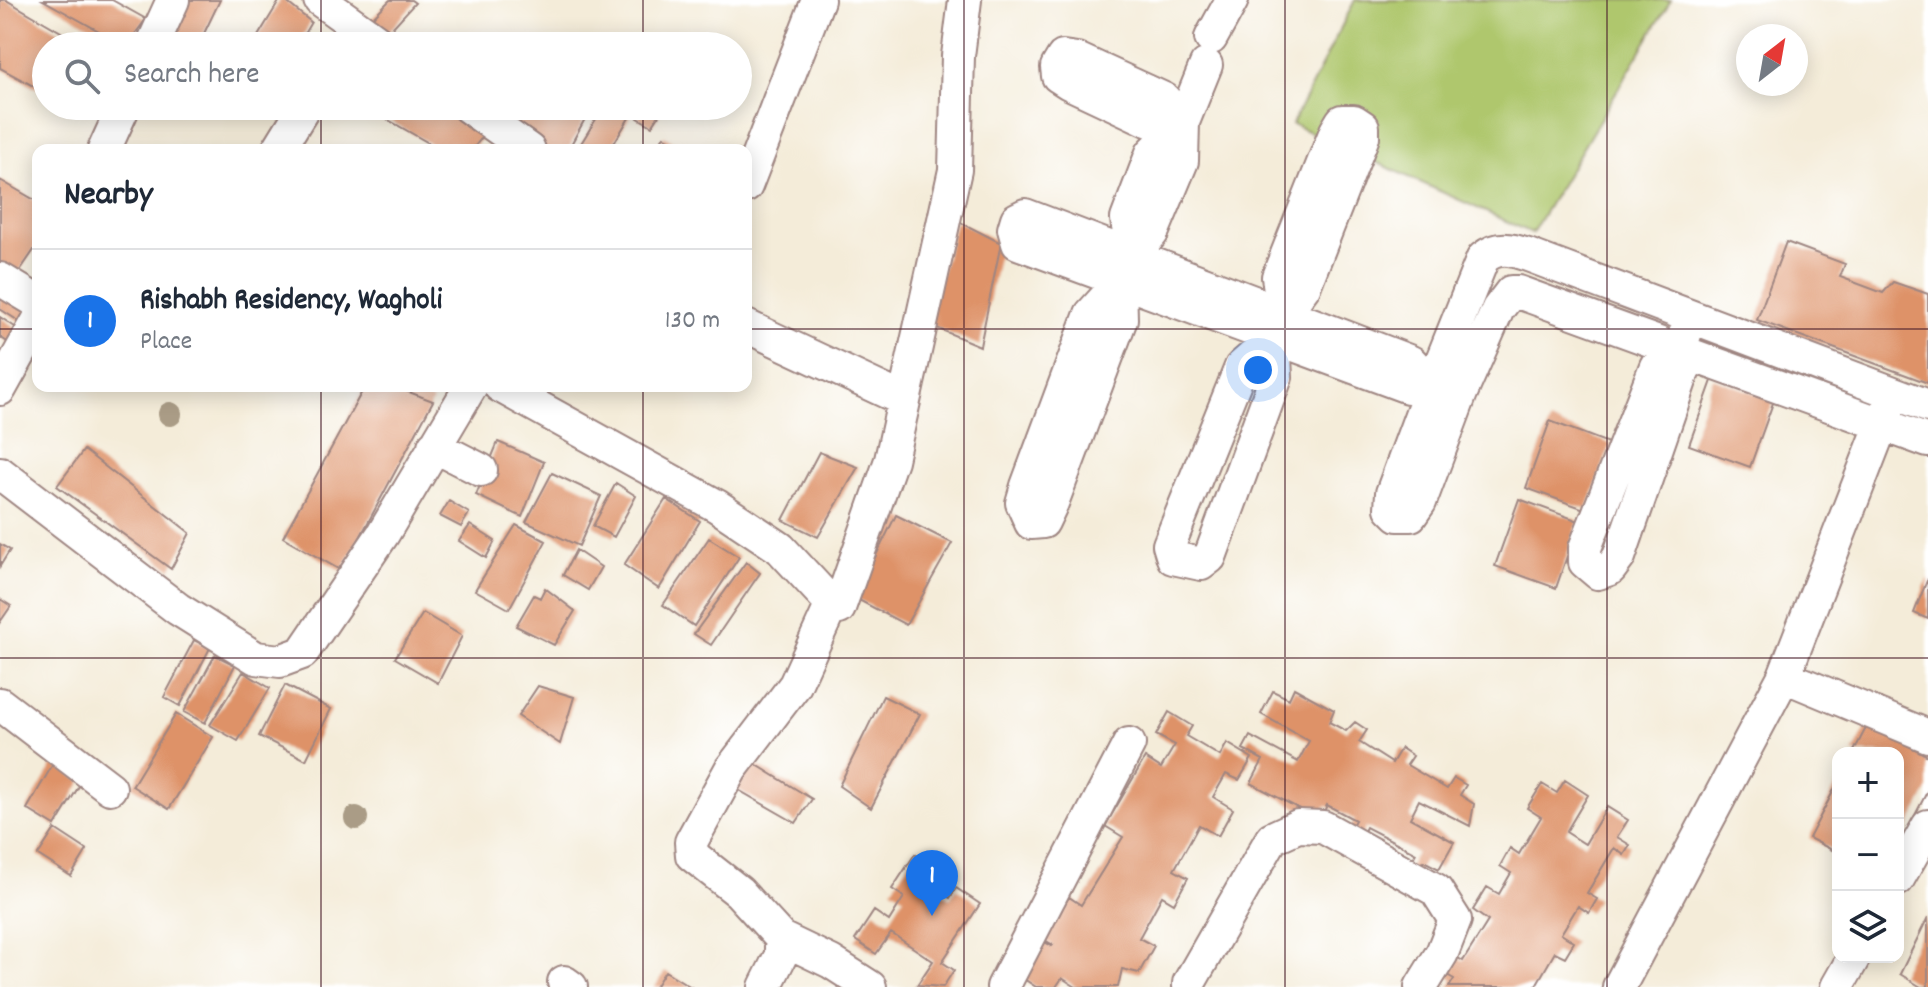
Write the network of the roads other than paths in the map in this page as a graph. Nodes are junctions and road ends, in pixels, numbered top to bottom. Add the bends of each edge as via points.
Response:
1 (173, 0) edge
2 (320, 0) edge
3 (818, 0) edge
4 (965, 0) edge
5 (1232, 0) edge
6 (158, 32) edge
7 (345, 32) edge
8 (118, 120) edge
9 (296, 120) edge
10 (487, 120) edge
11 (107, 144) edge
12 (282, 144) edge
13 (521, 144) edge
14 (752, 170) edge
15 (1492, 251) junction
16 (1126, 269) junction
17 (0, 279) edge
18 (1511, 292) junction
19 (32, 298) edge
20 (1691, 315) junction
21 (1279, 326) junction
22 (752, 329) edge
23 (32, 332) edge
24 (1680, 350) junction
25 (0, 389) edge
26 (1446, 389) junction
27 (467, 392) edge
28 (511, 392) edge
29 (904, 400) junction
30 (1928, 406) edge
31 (1888, 409) junction
32 (1928, 441) edge
33 (434, 446) junction
34 (481, 470) dead end
35 (0, 473) edge
36 (832, 604) junction
37 (1784, 676) junction
38 (0, 704) edge
39 (1928, 736) edge
40 (1129, 744) dead end
41 (110, 788) dead end
42 (1928, 826) edge
43 (1904, 868) edge
44 (781, 938) junction
45 (1851, 963) edge
46 (1186, 986) edge
47 (765, 987) edge
48 (870, 987) edge
49 (1003, 987) edge
50 (1421, 987) edge
51 (1619, 987) edge
52 (1837, 987) edge

1 - 6 street
2 - 7 street
3 - 14 street
4 - 29 street via 955,170
5 - 16 street via 1183,122 1152,153 1127,219
8 - 11 street
9 - 12 street
10 - 13 street
15 - 18 street
15 - 20 street via 1509,248
15 - 26 street via 1483,258
16 - 16 street via 1121,319 1052,503 1043,522 1031,523 1022,503 1091,314
16 - 21 street
17 - 19 street
18 - 24 street
18 - 26 street
20 - 24 street
20 - 31 street
21 - 21 street via 1278,277 1336,131 1342,121 1354,121 1363,127 1363,137 1304,287
21 - 21 street via 1276,377 1210,557 1201,564 1173,558 1169,545 1241,367
21 - 26 street via 1408,387
22 - 29 street
23 - 25 street
24 - 24 street via 1684,369 1619,557 1610,569 1598,573 1585,562 1585,548 1656,366
24 - 31 street
27 - 33 street
28 - 36 street via 717,506 780,548
29 - 36 street via 891,460 839,608
30 - 31 street
31 - 32 street
31 - 37 street
33 - 34 street
33 - 35 street via 383,534 302,653 280,661 256,658 178,609
36 - 44 street via 795,685 731,769 691,842 692,855 739,892
37 - 39 street
37 - 51 street
38 - 41 street
40 - 49 street
42 - 43 street
44 - 47 street via 781,955
44 - 48 street
45 - 52 street
46 - 50 street via 1272,838 1298,826 1323,827 1436,890 1455,920

